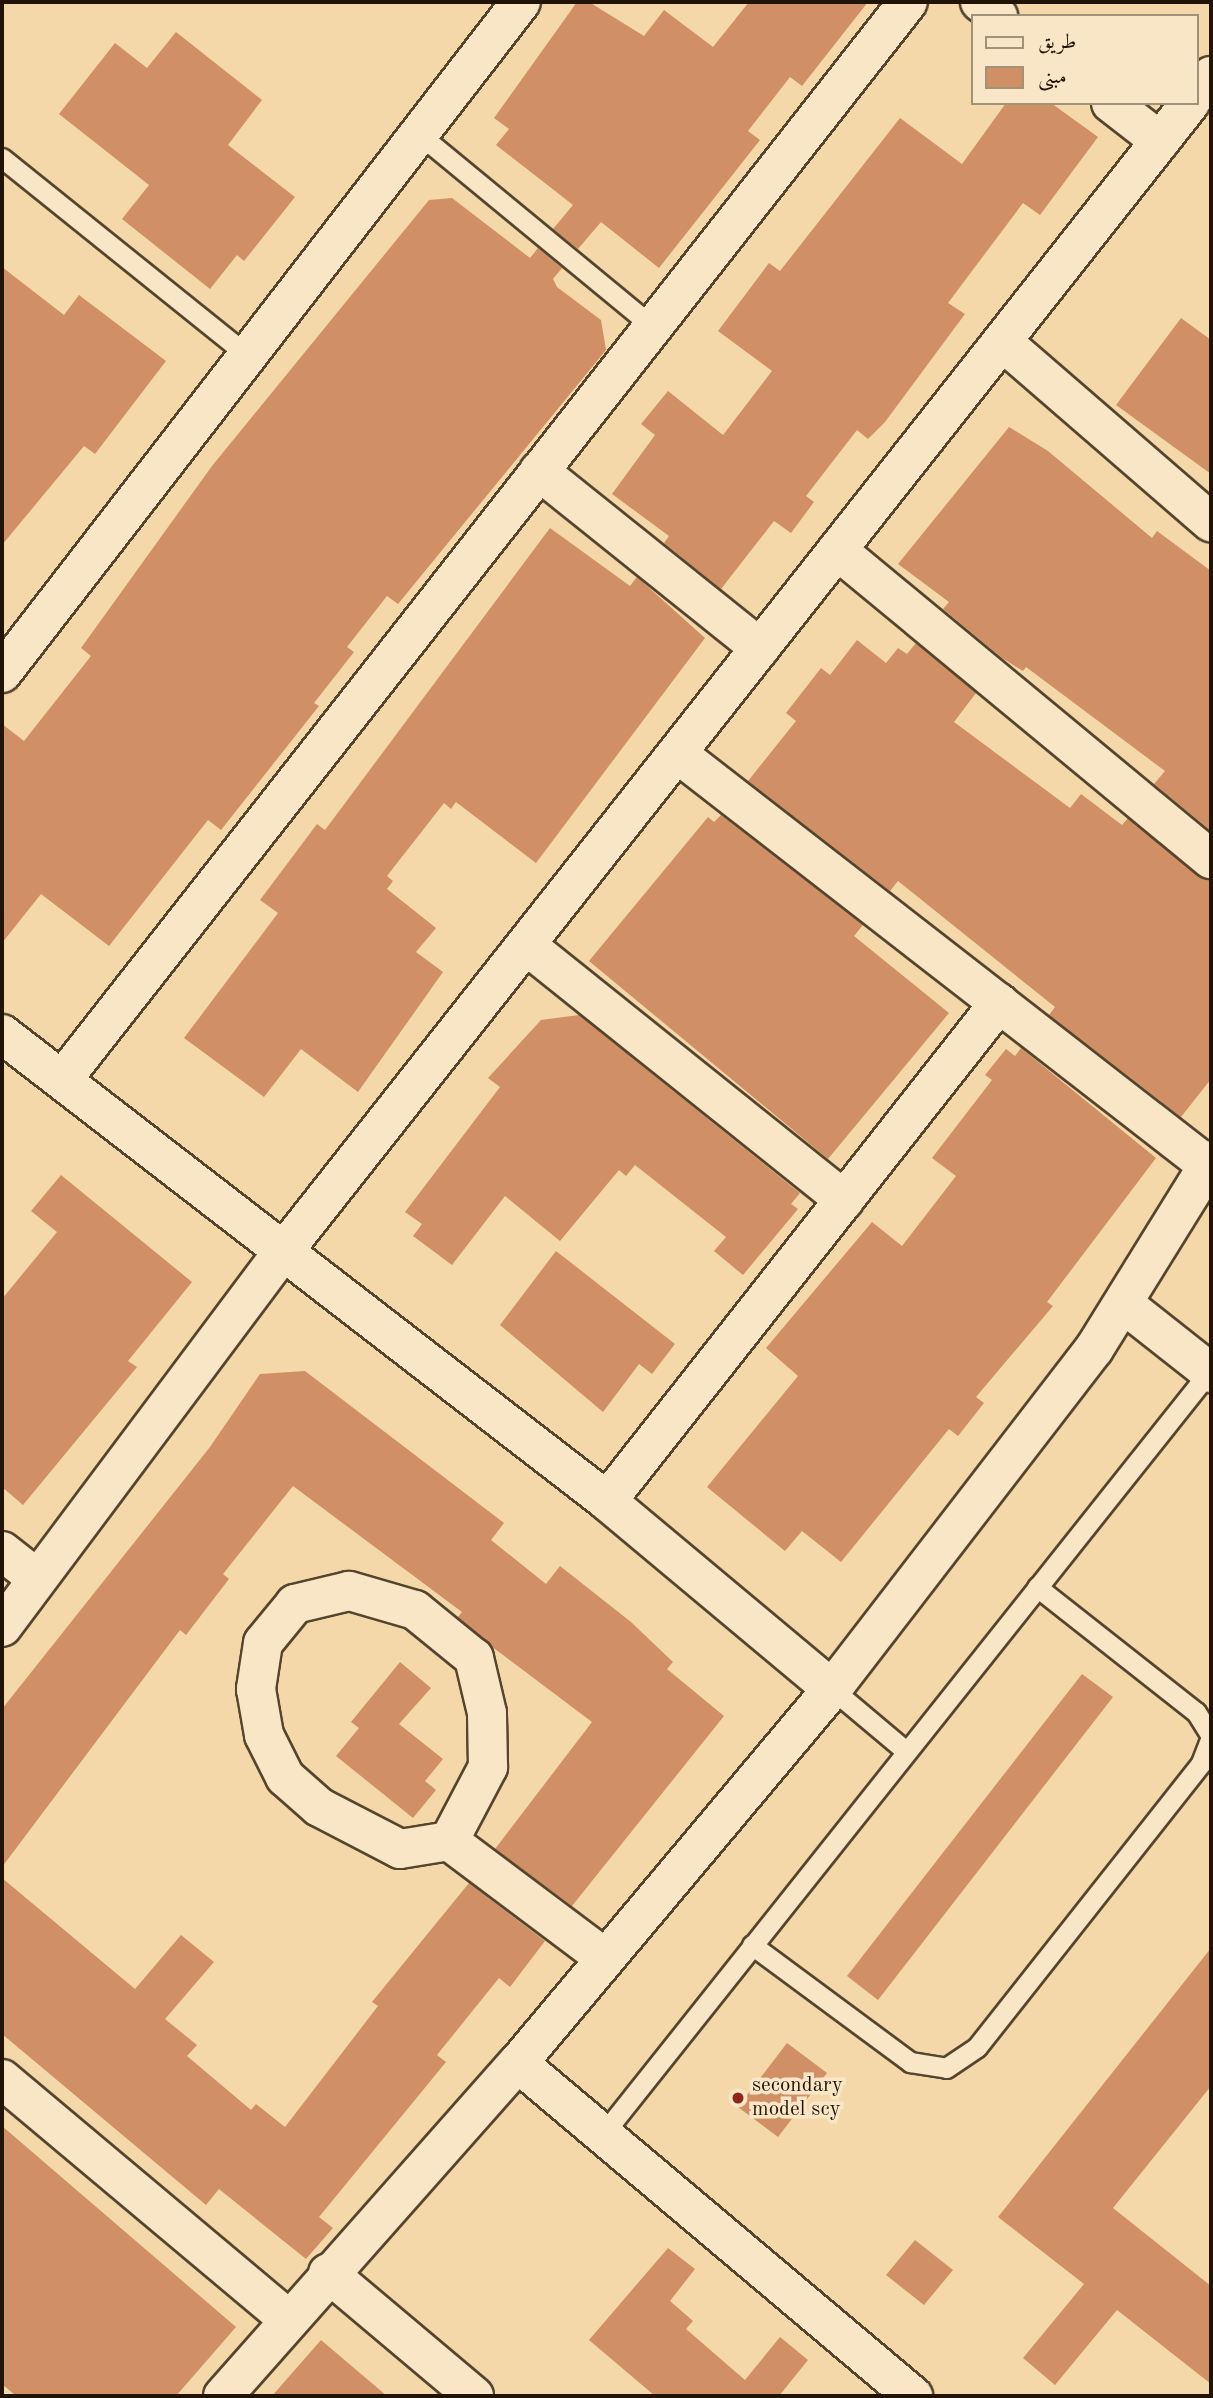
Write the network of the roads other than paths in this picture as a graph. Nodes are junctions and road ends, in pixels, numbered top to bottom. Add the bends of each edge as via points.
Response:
1 (520, 2) edge
2 (908, 2) edge
3 (980, 2) edge
4 (995, 14) edge
5 (1211, 76) edge
6 (1199, 91) edge
7 (1114, 105) edge
8 (1188, 105) edge
9 (419, 134) junction
10 (1160, 141) junction
11 (2, 158) edge
12 (653, 327) junction
13 (1004, 343) junction
14 (247, 355) junction
15 (539, 471) junction
16 (1211, 522) edge
17 (837, 550) junction
18 (760, 648) junction
19 (2, 673) edge
20 (678, 754) junction
21 (1211, 859) edge
22 (526, 945) junction
23 (999, 1003) junction
24 (2, 1034) edge
25 (62, 1080) junction
26 (1209, 1163) edge
27 (844, 1200) junction
28 (283, 1252) junction
29 (1125, 1305) junction
30 (1210, 1373) edge
31 (607, 1500) junction
32 (2, 1551) edge
33 (35, 1577) junction
34 (1037, 1587) junction
35 (2, 1627) edge
36 (832, 1689) junction
37 (1211, 1737) edge
38 (906, 1751) junction
39 (449, 1841) junction
40 (752, 1945) junction
41 (605, 1958) junction
42 (518, 2063) junction
43 (2, 2079) edge
44 (603, 2134) junction
45 (327, 2273) junction
46 (288, 2319) junction
47 (223, 2396) edge
48 (474, 2396) edge
49 (913, 2396) edge

1 - 9 street
2 - 12 street
3 - 4 street
5 - 6 street
7 - 10 street
8 - 10 street
9 - 12 lane
9 - 14 street
10 - 13 street
11 - 14 lane
12 - 15 street
13 - 16 street
13 - 17 street
14 - 19 street
15 - 18 street
15 - 25 street
17 - 18 street
17 - 21 street
18 - 20 street
20 - 22 street
20 - 23 street
22 - 27 street
22 - 28 street
23 - 26 street
23 - 27 street
24 - 25 street
25 - 28 street
26 - 29 street
27 - 31 street
28 - 31 street
28 - 33 street
29 - 30 street
29 - 36 street
30 - 34 lane
31 - 36 street
32 - 33 street
33 - 35 street
34 - 37 lane via 1196,1712
34 - 38 lane
36 - 38 lane
36 - 41 street
37 - 40 lane via 1201,1763 977,2047 946,2068 910,2062
38 - 40 lane
39 - 39 street via 400,1849 319,1807 285,1777 264,1735 256,1689 263,1643 295,1604 349,1591 415,1610 474,1658 487,1713 488,1768
39 - 41 street
40 - 44 lane
41 - 42 street
42 - 44 street
42 - 45 street
43 - 46 street
44 - 49 street
45 - 46 street
45 - 48 street
46 - 47 street

